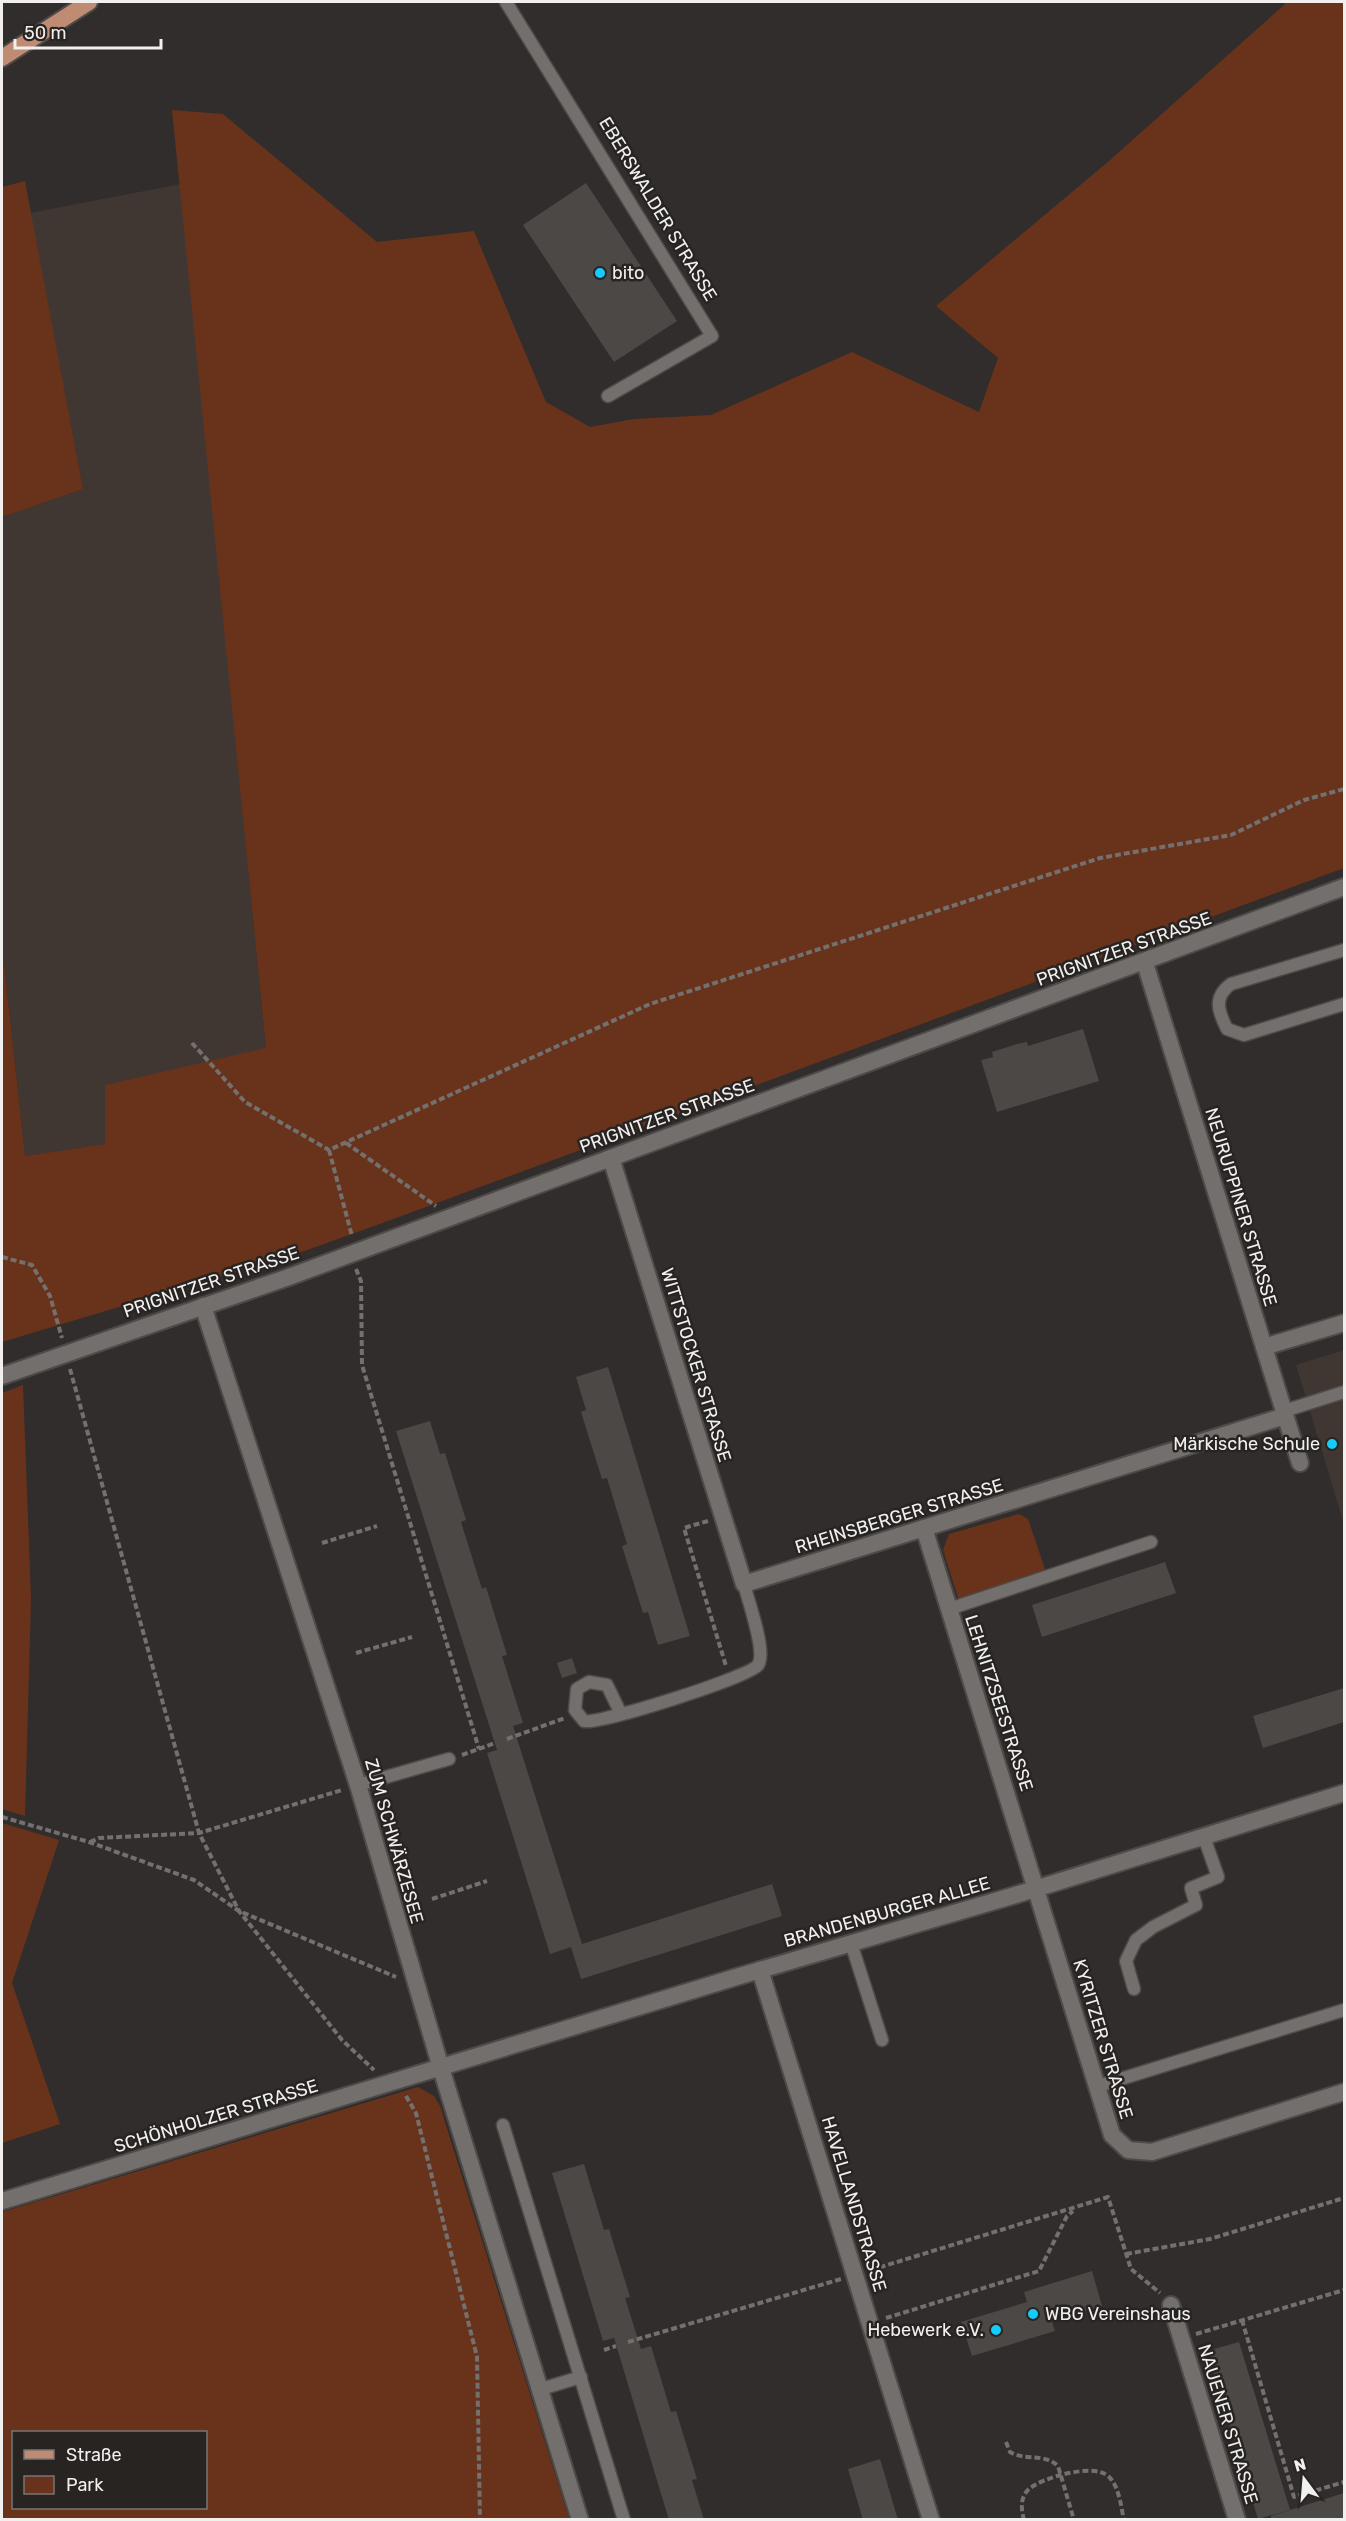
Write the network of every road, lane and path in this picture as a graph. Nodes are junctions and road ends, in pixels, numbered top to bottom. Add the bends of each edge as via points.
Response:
1 (88, 2) edge
2 (506, 2) edge
3 (2, 58) edge
4 (608, 396) dead end
5 (1344, 789) edge
6 (1344, 887) edge
7 (1344, 950) edge
8 (1145, 963) junction
9 (1344, 1004) edge
10 (192, 1043) dead end
11 (346, 1142) junction
12 (329, 1150) junction
13 (611, 1158) junction
14 (452, 1218) junction
15 (353, 1253) junction
16 (2, 1257) edge
17 (202, 1306) junction
18 (1344, 1323) edge
19 (1264, 1347) junction
20 (65, 1354) junction
21 (2, 1376) edge
22 (1344, 1392) edge
23 (1285, 1414) junction
24 (1300, 1463) dead end
25 (723, 1516) junction
26 (377, 1526) dead end
27 (924, 1528) junction
28 (1151, 1542) dead end
29 (322, 1543) dead end
30 (744, 1584) junction
31 (949, 1609) junction
32 (412, 1637) dead end
33 (356, 1653) dead end
34 (730, 1680) junction
35 (577, 1714) junction
36 (621, 1714) junction
37 (507, 1739) dead end
38 (495, 1743) dead end
39 (479, 1749) junction
40 (450, 1759) joint
41 (358, 1785) junction
42 (1344, 1793) edge
43 (2, 1817) edge
44 (199, 1833) junction
45 (1204, 1837) junction
46 (89, 1842) junction
47 (487, 1881) dead end
48 (1038, 1888) junction
49 (432, 1899) dead end
50 (239, 1911) junction
51 (851, 1943) junction
52 (760, 1970) junction
53 (416, 1986) junction
54 (1134, 1989) dead end
55 (1344, 2010) edge
56 (882, 2040) dead end
57 (441, 2068) junction
58 (377, 2073) dead end
59 (397, 2081) junction
60 (1098, 2086) junction
61 (1344, 2092) edge
62 (503, 2125) dead end
63 (1108, 2197) dead end
64 (1344, 2198) edge
65 (2, 2201) edge
66 (1075, 2209) dead end
67 (1126, 2254) junction
68 (1344, 2290) edge
69 (1171, 2305) joint
70 (1242, 2320) junction
71 (871, 2323) junction
72 (1181, 2338) junction
73 (616, 2346) dead end
74 (604, 2350) dead end
75 (580, 2377) junction
76 (541, 2389) junction
77 (1006, 2442) dead end
78 (1061, 2476) junction
79 (1344, 2482) edge
80 (480, 2520) edge
81 (580, 2520) edge
82 (624, 2520) edge
83 (931, 2520) edge
84 (1024, 2520) edge
85 (1074, 2520) edge
86 (1124, 2520) edge
87 (1237, 2520) edge

1 - 3 main road
2 - 4 lane, EBERSWALDER STRASSE via 712,336
5 - 11 path via 1304,800 1231,835 1100,858 650,1004
6 - 8 street, PRIGNITZER STRASSE
7 - 9 lane via 1231,984 1218,1000 1227,1029 1244,1035
8 - 13 street, PRIGNITZER STRASSE
8 - 19 street, NEURUPPINER STRASSE
10 - 12 path via 245,1102
11 - 12 path
11 - 14 path
12 - 15 path
13 - 14 street, PRIGNITZER STRASSE
13 - 25 street, WITTSTOCKER STRASSE
14 - 15 street, PRIGNITZER STRASSE
15 - 17 street, PRIGNITZER STRASSE
15 - 39 path via 361,1281 362,1365
16 - 20 path via 32,1265 50,1296
17 - 20 street, PRIGNITZER STRASSE
17 - 41 street, ZUM SCHWÄRZESEE
18 - 19 street
19 - 23 street, NEURUPPINER STRASSE
20 - 21 street, PRIGNITZER STRASSE
20 - 44 path
22 - 23 lane
23 - 24 street, NEURUPPINER STRASSE
23 - 27 street, RHEINSBERGER STRASSE
25 - 30 street, WITTSTOCKER STRASSE
25 - 34 path via 684,1528
26 - 29 path
27 - 30 street, RHEINSBERGER STRASSE
27 - 31 street, LEHNITZSEESTRASSE
28 - 31 lane
30 - 34 lane via 759,1664 751,1672
31 - 48 street, LEHNITZSEESTRASSE
32 - 33 path
34 - 36 lane
35 - 36 lane via 592,1723
35 - 36 lane via 577,1689 584,1683 596,1682 611,1689
35 - 37 path
38 - 39 path
39 - 40 path
40 - 41 lane
41 - 44 path
41 - 53 street, ZUM SCHWÄRZESEE
42 - 45 street, BRANDENBURGER ALLEE
43 - 46 path
44 - 46 path via 99,1838
44 - 50 path
45 - 48 street, BRANDENBURGER ALLEE
45 - 54 lane via 1218,1877 1191,1888 1196,1905 1136,1940 1126,1961
46 - 50 path via 194,1880
47 - 49 path
48 - 51 street, BRANDENBURGER ALLEE
48 - 60 street, KYRITZER STRASSE
50 - 53 path
50 - 58 path via 342,2040
51 - 52 street, BRANDENBURGER ALLEE
51 - 56 lane
52 - 57 street, BRANDENBURGER ALLEE
52 - 71 street, HAVELLANDSTRASSE
53 - 57 street, ZUM SCHWÄRZESEE
55 - 60 lane
57 - 59 street, SCHÖNHOLZER STRASSE
57 - 76 street, ZUM SCHWÄRZESEE
59 - 65 street, SCHÖNHOLZER STRASSE
59 - 80 path via 416,2113 477,2357
60 - 61 street, KYRITZER STRASSE via 1112,2135 1128,2150 1152,2152
62 - 75 lane
63 - 67 path
64 - 67 path via 1210,2240
66 - 71 path via 1067,2216 1040,2271
67 - 69 path via 1131,2269
68 - 70 path
69 - 72 street, NAUENER STRASSE
70 - 72 path
70 - 79 path via 1294,2497
71 - 83 street, HAVELLANDSTRASSE
72 - 87 street, NAUENER STRASSE
73 - 74 path
75 - 76 lane
75 - 82 lane
76 - 81 street, ZUM SCHWÄRZESEE
77 - 78 path via 1015,2456 1051,2460
78 - 84 path via 1029,2490 1022,2500
78 - 85 path
78 - 86 path via 1086,2469 1108,2475

